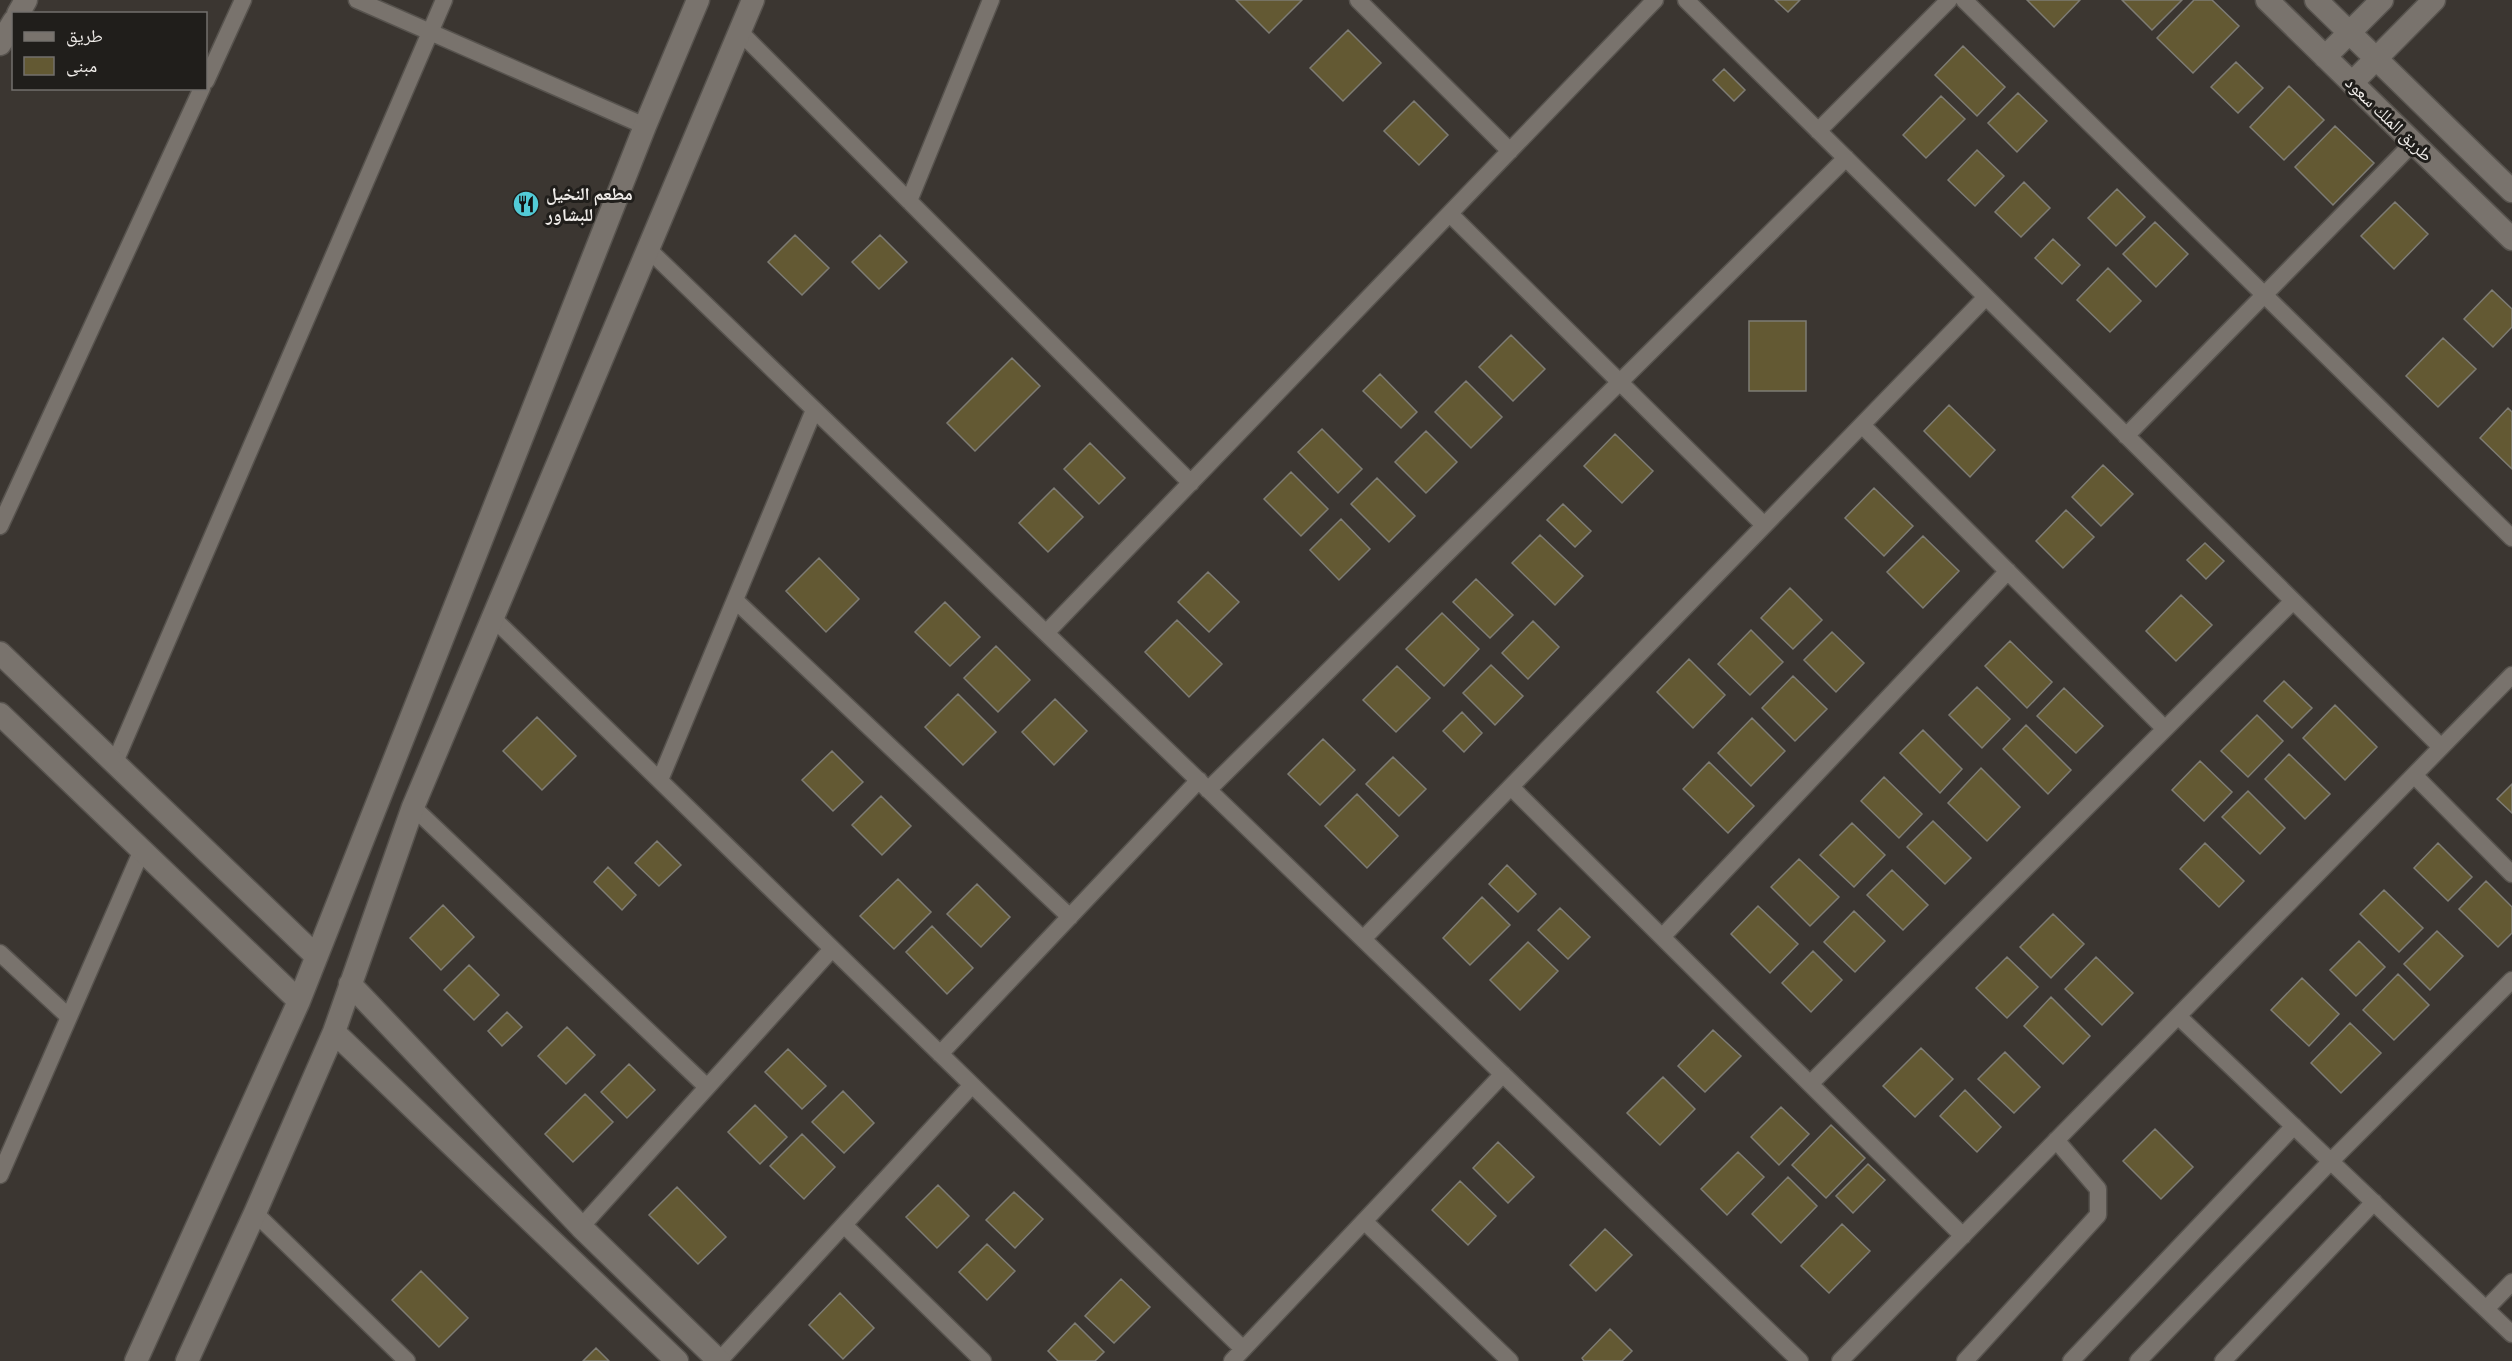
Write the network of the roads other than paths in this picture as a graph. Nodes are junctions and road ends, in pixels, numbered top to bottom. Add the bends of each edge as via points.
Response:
1 (243, 0) edge
2 (357, 0) edge
3 (444, 0) edge
4 (698, 0) edge
5 (753, 0) edge
6 (992, 0) edge
7 (1358, 0) edge
8 (1655, 0) edge
9 (1686, 0) edge
10 (1948, 0) edge
11 (1964, 0) edge
12 (2266, 0) edge
13 (2316, 0) edge
14 (2382, 0) edge
15 (2434, 0) edge
16 (12, 24) edge
17 (430, 32) junction
18 (740, 32) junction
19 (2349, 33) junction
20 (0, 44) edge
21 (2325, 57) junction
22 (2376, 58) junction
23 (207, 79) edge
24 (2352, 83) junction
25 (201, 90) edge
26 (645, 126) junction
27 (1818, 131) junction
28 (2413, 142) junction
29 (1510, 151) junction
30 (1846, 158) junction
31 (2512, 191) edge
32 (909, 201) junction
33 (1450, 214) junction
34 (2512, 239) edge
35 (648, 249) junction
36 (2264, 295) junction
37 (1986, 297) junction
38 (1620, 382) junction
39 (814, 410) junction
40 (1862, 425) junction
41 (2126, 436) junction
42 (1191, 483) junction
43 (1764, 525) junction
44 (0, 526) edge
45 (2512, 538) edge
46 (2008, 571) junction
47 (735, 600) junction
48 (2293, 601) junction
49 (493, 618) junction
50 (1046, 633) junction
51 (0, 653) edge
52 (2512, 675) edge
53 (0, 714) edge
54 (2165, 729) junction
55 (2441, 747) junction
56 (115, 762) junction
57 (2414, 775) junction
58 (660, 780) junction
59 (1203, 785) junction
60 (1511, 787) junction
61 (413, 807) junction
62 (142, 850) junction
63 (2512, 874) edge
64 (1070, 917) junction
65 (1662, 937) junction
66 (1363, 939) junction
67 (832, 949) junction
68 (0, 953) edge
69 (316, 956) junction
70 (2512, 980) edge
71 (350, 984) junction
72 (299, 1001) junction
73 (2178, 1016) junction
74 (69, 1017) junction
75 (334, 1032) junction
76 (940, 1054) junction
77 (1503, 1074) junction
78 (1810, 1084) junction
79 (972, 1085) junction
80 (707, 1087) junction
81 (2294, 1126) junction
82 (2056, 1140) junction
83 (2331, 1161) junction
84 (1, 1168) edge
85 (2374, 1202) junction
86 (255, 1213) junction
87 (1364, 1221) junction
88 (844, 1225) junction
89 (581, 1227) junction
90 (1963, 1236) junction
91 (2512, 1282) edge
92 (2486, 1309) junction
93 (2512, 1334) edge
94 (1237, 1355) edge
95 (404, 1360) edge
96 (136, 1361) edge
97 (186, 1361) edge
98 (677, 1361) edge
99 (719, 1361) edge
100 (983, 1361) edge
101 (1510, 1361) edge
102 (1800, 1361) edge
103 (1840, 1361) edge
104 (1965, 1361) edge
105 (2071, 1361) edge
106 (2138, 1361) edge
107 (2223, 1361) edge

1 - 23 street
2 - 17 street
3 - 17 street
4 - 26 street
5 - 18 street
6 - 32 street
7 - 29 street
8 - 29 street
9 - 27 street
10 - 27 street
11 - 36 street
12 - 21 street, طريق الملك سعود
13 - 19 street, طريق الملك سعود
14 - 19 street
15 - 22 street
16 - 20 street
17 - 26 street
17 - 56 street
18 - 32 street
18 - 35 street
19 - 21 street
19 - 22 street, طريق الملك سعود
21 - 24 street, طريق الملك سعود
22 - 24 street
22 - 31 street, طريق الملك سعود
24 - 28 street, طريق الملك سعود
25 - 44 street
26 - 69 street
27 - 30 street
28 - 34 street, طريق الملك سعود
28 - 36 street
29 - 33 street
30 - 37 street
30 - 38 street
32 - 42 street
33 - 38 street
33 - 42 street
35 - 39 street
35 - 49 street
36 - 41 street
36 - 45 street
37 - 40 street
37 - 41 street
38 - 43 street
38 - 59 street
39 - 47 street
39 - 50 street
40 - 43 street
40 - 46 street
41 - 48 street
42 - 50 street
43 - 60 street
46 - 54 street
46 - 65 street
47 - 58 street
47 - 64 street
48 - 54 street
48 - 55 street
49 - 58 street
49 - 61 street
50 - 59 street
51 - 56 street
52 - 55 street
53 - 62 street
54 - 78 street
55 - 57 street
56 - 69 street
57 - 63 street
57 - 73 street
58 - 67 street
59 - 64 street
59 - 66 street
60 - 65 street
60 - 66 street
61 - 71 street
61 - 80 street
62 - 72 street
62 - 74 street
64 - 76 street
65 - 78 street
66 - 77 street
67 - 76 street
67 - 80 street
68 - 74 street
69 - 72 street
70 - 83 street
71 - 75 street
71 - 89 street
72 - 96 street
73 - 81 street
73 - 82 street
74 - 84 street
75 - 86 street
75 - 98 street
76 - 79 street
77 - 87 street
77 - 102 street
78 - 90 street
79 - 88 street
79 - 94 street
80 - 89 street
81 - 83 street
81 - 105 street
82 - 90 street
82 - 104 street via 2098,1189 2098,1215
83 - 85 street
83 - 106 street
85 - 92 street
85 - 107 street
86 - 95 street
86 - 97 street
87 - 94 street
87 - 101 street
88 - 99 street
88 - 100 street
89 - 99 street
90 - 103 street
91 - 92 street
92 - 93 street

